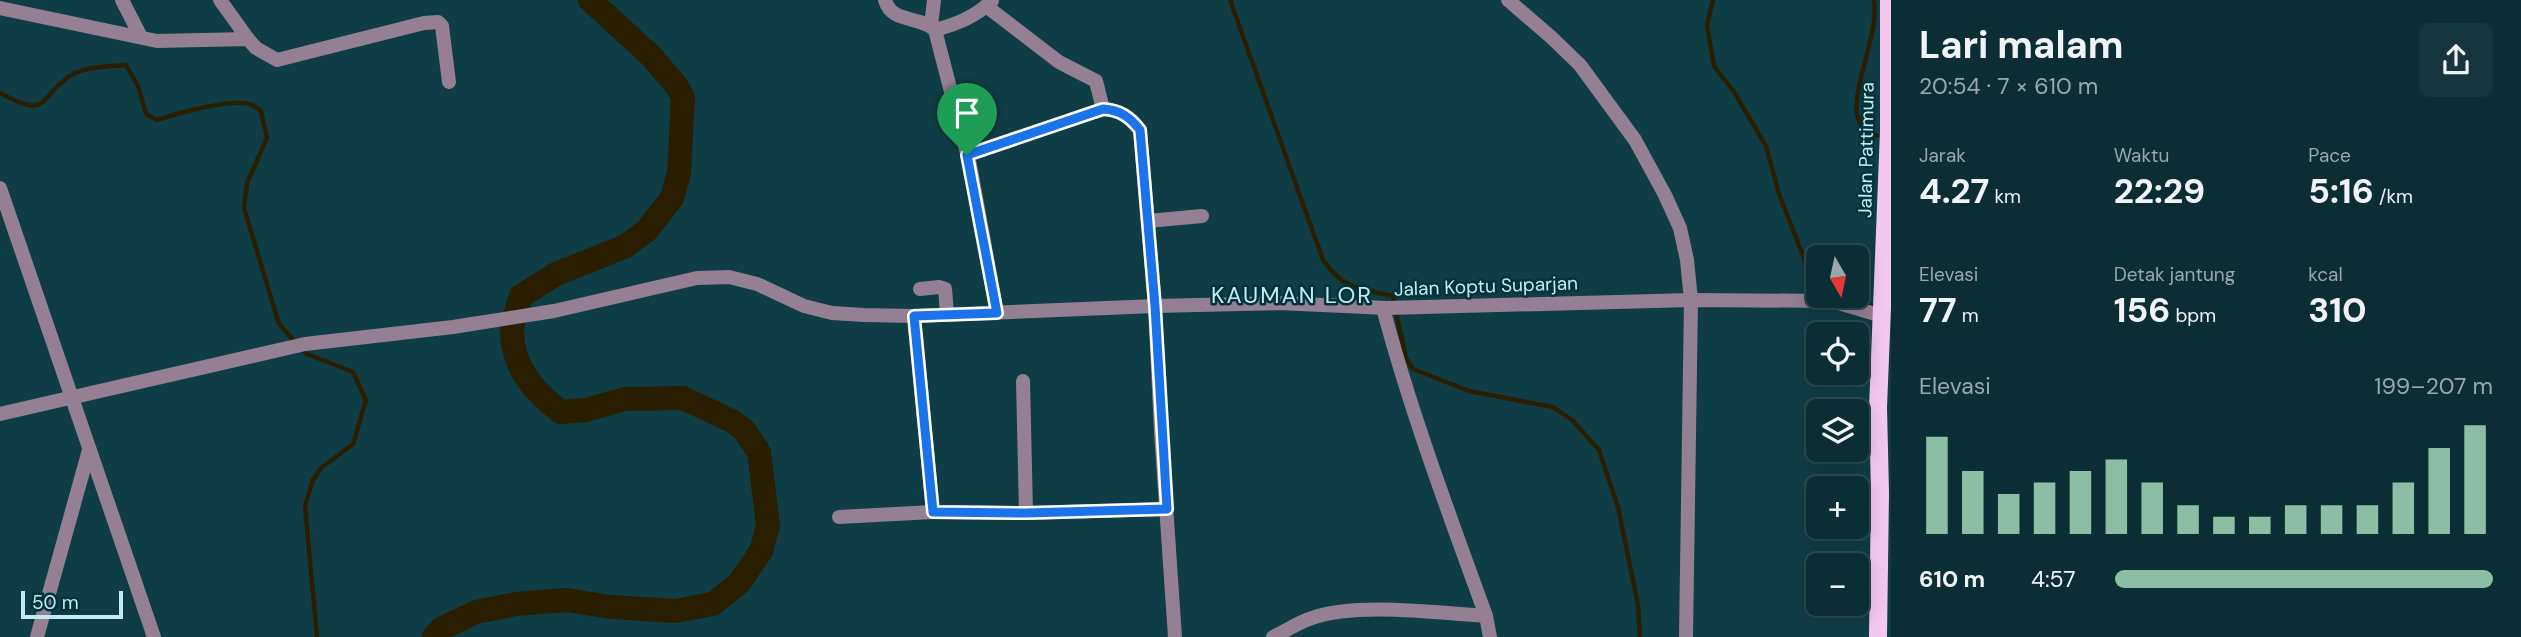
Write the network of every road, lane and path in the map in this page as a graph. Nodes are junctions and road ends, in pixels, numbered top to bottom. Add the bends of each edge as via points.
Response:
1 (122, 0) edge
2 (220, 0) edge
3 (885, 0) edge
4 (934, 0) edge
5 (1508, 0) edge
6 (1889, 0) edge
7 (990, 3) edge
8 (0, 8) edge
9 (933, 28) junction
10 (141, 37) junction
11 (248, 38) junction
12 (449, 82) dead end
13 (1889, 82) edge
14 (1103, 109) junction
15 (1889, 131) edge
16 (967, 155) junction
17 (0, 188) edge
18 (1202, 216) dead end
19 (1148, 221) junction
20 (920, 289) dead end
21 (1691, 300) junction
22 (1155, 306) junction
23 (1884, 306) edge
24 (1385, 308) junction
25 (997, 313) junction
26 (947, 314) junction
27 (914, 316) junction
28 (1023, 381) dead end
29 (73, 398) junction
30 (0, 414) edge
31 (89, 449) junction
32 (1886, 494) edge
33 (1167, 509) junction
34 (933, 512) junction
35 (1026, 513) junction
36 (839, 517) dead end
37 (1486, 616) junction
38 (37, 637) edge
39 (154, 637) edge
40 (1175, 637) edge
41 (1273, 637) edge
42 (1490, 637) edge
43 (1686, 637) edge
44 (1878, 637) edge

1 - 10 street
2 - 11 street
3 - 9 street via 894,15
4 - 9 street
5 - 21 street via 1580,65 1635,140 1680,228
6 - 13 main road, Jalan Pattimura
7 - 9 street via 973,17
7 - 14 street via 1059,62 1096,80
8 - 10 street
9 - 16 street
10 - 11 street via 168,41
11 - 12 street via 277,60 438,22
13 - 15 main road, Jalan Pattimura
14 - 16 street
14 - 19 street via 1116,110 1140,130
15 - 23 main road, Jalan Pattimura
16 - 25 street
17 - 29 street
18 - 19 street
19 - 22 street
20 - 26 street via 945,289
21 - 23 street, Jalan Koptu Suparjan
21 - 24 street, Jalan Koptu Suparjan
21 - 43 street
22 - 24 street, Jalan Koptu Suparjan via 1279,303
22 - 25 street, Jalan Koptu Suparjan
22 - 33 street
23 - 32 main road, Jalan Pattimura via 1878,408
24 - 37 street via 1430,464
25 - 26 street, Jalan Koptu Suparjan
26 - 27 street, Jalan Koptu Suparjan
27 - 29 street, Jalan Koptu Suparjan via 832,313 804,306 757,284 729,277 697,278 554,311 304,344
27 - 34 street
28 - 35 street
29 - 30 street, Jalan Koptu Suparjan
29 - 31 street
31 - 38 street
31 - 39 street
32 - 44 main road, Jalan Pattimura
33 - 35 street
33 - 40 street
34 - 35 street
34 - 36 street
37 - 41 street via 1341,611 1312,618
37 - 42 street

